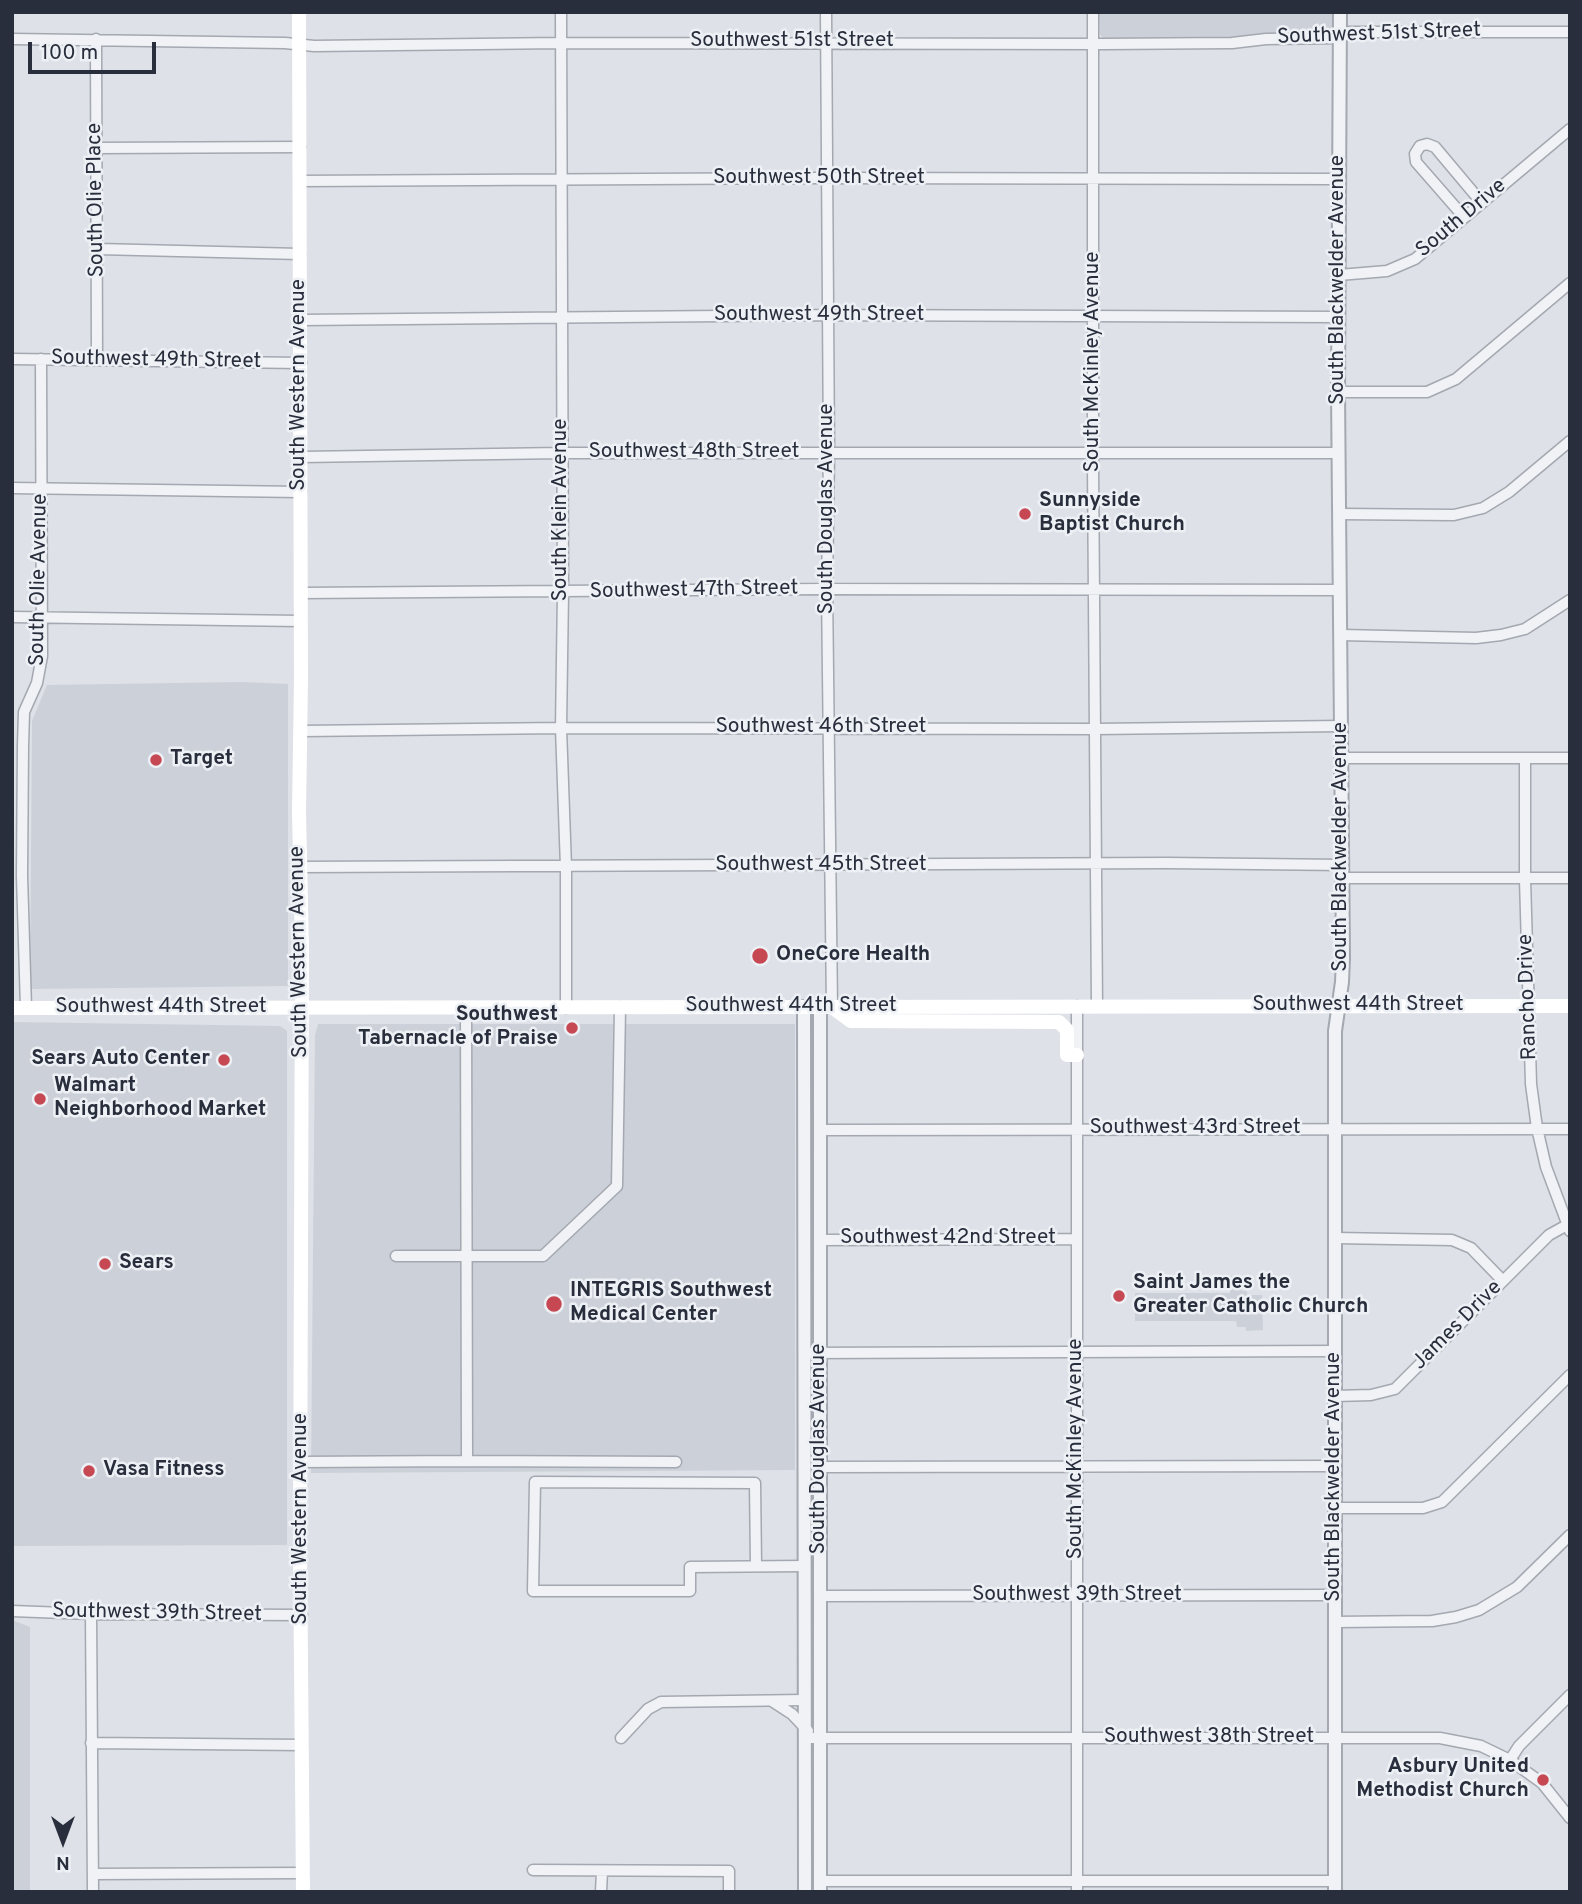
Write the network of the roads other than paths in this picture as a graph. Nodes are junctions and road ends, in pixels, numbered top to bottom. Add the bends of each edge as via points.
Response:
1 (299, 12) edge
2 (561, 12) edge
3 (826, 12) edge
4 (1093, 12) edge
5 (1339, 12) edge
6 (1570, 32) edge
7 (1340, 38) junction
8 (12, 39) edge
9 (96, 39) junction
10 (826, 42) junction
11 (561, 43) junction
12 (299, 44) junction
13 (1093, 44) junction
14 (1570, 129) edge
15 (96, 148) junction
16 (300, 148) junction
17 (827, 178) junction
18 (560, 179) junction
19 (1093, 179) junction
20 (1338, 179) junction
21 (300, 181) junction
22 (1482, 203) junction
23 (1464, 217) junction
24 (98, 249) junction
25 (300, 254) junction
26 (1339, 275) junction
27 (1570, 283) edge
28 (828, 316) junction
29 (1094, 316) junction
30 (561, 317) junction
31 (1338, 317) junction
32 (300, 320) junction
33 (12, 359) edge
34 (41, 359) junction
35 (97, 360) junction
36 (301, 363) junction
37 (1338, 392) junction
38 (1570, 441) edge
39 (561, 453) junction
40 (829, 453) junction
41 (1339, 453) junction
42 (1093, 454) junction
43 (301, 457) junction
44 (41, 487) junction
45 (12, 488) edge
46 (301, 492) junction
47 (1340, 514) junction
48 (827, 589) junction
49 (1094, 590) junction
50 (1340, 590) junction
51 (563, 592) junction
52 (301, 593) junction
53 (1570, 600) edge
54 (12, 617) edge
55 (42, 617) junction
56 (301, 621) junction
57 (1341, 635) junction
58 (1342, 726) junction
59 (828, 727) junction
60 (561, 728) junction
61 (1096, 729) junction
62 (301, 731) junction
63 (18, 746) edge
64 (1342, 758) junction
65 (1525, 758) junction
66 (1570, 758) edge
67 (1096, 864) junction
68 (831, 866) junction
69 (299, 867) junction
70 (566, 867) junction
71 (1343, 872) junction
72 (17, 876) edge
73 (1525, 878) junction
74 (1570, 878) edge
75 (1077, 1006) junction
76 (1097, 1006) junction
77 (1339, 1006) junction
78 (1529, 1006) junction
79 (1570, 1006) edge
80 (620, 1007) junction
81 (804, 1007) junction
82 (826, 1007) junction
83 (302, 1008) junction
84 (466, 1008) junction
85 (566, 1008) junction
86 (19, 1009) edge
87 (1072, 1055) junction
88 (1335, 1128) junction
89 (1537, 1128) junction
90 (1570, 1129) edge
91 (820, 1130) junction
92 (1077, 1130) junction
93 (1568, 1228) edge
94 (1335, 1238) junction
95 (1077, 1239) junction
96 (819, 1240) junction
97 (396, 1256) dead end
98 (467, 1257) junction
99 (1503, 1280) junction
100 (1335, 1351) junction
101 (1078, 1352) junction
102 (804, 1353) junction
103 (820, 1353) junction
104 (1570, 1375) edge
105 (1335, 1395) junction
106 (467, 1461) junction
107 (301, 1462) junction
108 (676, 1462) dead end
109 (820, 1466) junction
110 (1077, 1466) junction
111 (1335, 1466) junction
112 (1335, 1508) junction
113 (1570, 1535) edge
114 (756, 1566) junction
115 (804, 1566) junction
116 (1335, 1595) junction
117 (820, 1596) junction
118 (1077, 1596) junction
119 (12, 1611) edge
120 (91, 1614) junction
121 (302, 1615) junction
122 (1335, 1622) junction
123 (1570, 1695) edge
124 (804, 1700) junction
125 (771, 1701) junction
126 (804, 1733) junction
127 (621, 1738) dead end
128 (820, 1738) junction
129 (1077, 1738) junction
130 (1335, 1738) junction
131 (91, 1743) junction
132 (302, 1745) junction
133 (1510, 1760) junction
134 (1570, 1818) edge
135 (533, 1870) dead end
136 (601, 1871) junction
137 (93, 1874) junction
138 (303, 1874) junction
139 (820, 1886) edge
140 (1077, 1886) edge
141 (1335, 1886) edge
142 (93, 1892) edge
143 (303, 1892) edge
144 (601, 1892) edge
145 (729, 1892) edge
146 (804, 1892) edge

1 - 12 main road, South Western Avenue
2 - 11 street, South Klein Avenue
3 - 10 street, South Douglas Avenue
4 - 13 street, South McKinley Avenue
5 - 7 street, South Blackwelder Avenue
6 - 7 street, Southwest 51st Street via 1349,32
7 - 13 street, Southwest 51st Street
7 - 20 street, South Blackwelder Avenue
8 - 9 street, Southwest 51st Street
9 - 12 street, Southwest 51st Street
9 - 15 street, South Olie Place
10 - 11 street, Southwest 51st Street
10 - 13 street, Southwest 51st Street
10 - 17 street, South Douglas Avenue
11 - 12 street, Southwest 51st Street
11 - 18 street, South Klein Avenue
12 - 16 main road, South Western Avenue
13 - 19 street, South McKinley Avenue
14 - 22 street, South Drive
15 - 16 street
15 - 24 street, South Olie Place
16 - 21 main road, South Western Avenue
17 - 18 street, Southwest 50th Street
17 - 19 street, Southwest 50th Street
17 - 28 street, South Douglas Avenue
18 - 21 street, Southwest 50th Street
18 - 30 street, South Klein Avenue
19 - 20 street, Southwest 50th Street
19 - 29 street, South McKinley Avenue
20 - 26 street, South Blackwelder Avenue
21 - 25 main road, South Western Avenue
22 - 23 street, South Drive
22 - 23 street via 1435,147 1420,146 1416,162
23 - 26 street, South Drive via 1402,266
24 - 25 street
24 - 35 street, South Olie Place
25 - 32 main road, South Western Avenue
26 - 31 street, South Blackwelder Avenue
27 - 37 street via 1456,379 1427,392
28 - 29 street, Southwest 49th Street
28 - 30 street, Southwest 49th Street
28 - 40 street, South Douglas Avenue
29 - 31 street, Southwest 49th Street
29 - 42 street, South McKinley Avenue
30 - 32 street, Southwest 49th Street
30 - 39 street, South Klein Avenue
31 - 37 street, South Blackwelder Avenue
32 - 36 main road, South Western Avenue
33 - 34 street, Southwest 49th Street
34 - 35 street, Southwest 49th Street
34 - 44 street, South Olie Avenue
35 - 36 street, Southwest 49th Street
36 - 43 main road, South Western Avenue
37 - 41 street, South Blackwelder Avenue
38 - 47 street via 1483,508 1454,514
39 - 40 street, Southwest 48th Street
39 - 43 street, Southwest 48th Street
39 - 51 street, South Klein Avenue
40 - 42 street, Southwest 48th Street
40 - 48 street, South Douglas Avenue
41 - 42 street, Southwest 48th Street
41 - 47 street, South Blackwelder Avenue
42 - 49 street, South McKinley Avenue
43 - 46 main road, South Western Avenue
44 - 45 street
44 - 46 street
44 - 55 street, South Olie Avenue
46 - 52 main road, South Western Avenue
47 - 50 street, South Blackwelder Avenue
48 - 49 street, Southwest 47th Street
48 - 51 street, Southwest 47th Street
48 - 59 street, South Douglas Avenue
49 - 50 street, Southwest 47th Street
49 - 61 street, South McKinley Avenue
50 - 57 street, South Blackwelder Avenue
51 - 52 street, Southwest 47th Street
51 - 60 street, South Klein Avenue
52 - 56 main road, South Western Avenue
53 - 57 street via 1525,629 1501,635
54 - 55 street
55 - 56 street
55 - 63 street, South Olie Avenue via 40,671 24,712
56 - 62 main road, South Western Avenue
57 - 58 street, South Blackwelder Avenue
58 - 61 street, Southwest 46th Street
58 - 64 street, South Blackwelder Avenue
59 - 60 street, Southwest 46th Street
59 - 61 street, Southwest 46th Street
59 - 68 street, South Douglas Avenue
60 - 62 street, Southwest 46th Street
60 - 70 street, South Klein Avenue
61 - 67 street, South McKinley Avenue
62 - 69 main road, South Western Avenue
63 - 72 street, South Olie Avenue
64 - 65 street
64 - 71 street, South Blackwelder Avenue
65 - 66 street
65 - 73 street, Rancho Drive
67 - 68 street, Southwest 45th Street
67 - 71 street, Southwest 45th Street
67 - 76 street, South McKinley Avenue
68 - 70 street, Southwest 45th Street
68 - 82 street, South Douglas Avenue
69 - 70 street, Southwest 45th Street
69 - 83 main road, South Western Avenue
70 - 85 street, South Klein Avenue
71 - 73 street, Southwest 45th Street
71 - 77 street, South Blackwelder Avenue
72 - 86 street, South Olie Avenue
73 - 74 street, Southwest 45th Street
73 - 78 street, Rancho Drive
75 - 76 main road, Southwest 44th Street
75 - 82 main road, Southwest 44th Street
75 - 87 street, South McKinley Avenue
76 - 77 main road, Southwest 44th Street
77 - 78 main road, Southwest 44th Street
77 - 88 street, South Blackwelder Avenue
78 - 79 main road, Southwest 44th Street
78 - 89 street, Rancho Drive
80 - 81 main road, Southwest 44th Street
80 - 85 main road, Southwest 44th Street
80 - 98 street via 617,1186 543,1256
81 - 82 main road, Southwest 44th Street
81 - 102 street, South Douglas Avenue
82 - 87 main road via 851,1021 1059,1022 1067,1030
82 - 91 street, South Douglas Avenue
83 - 84 main road, Southwest 44th Street
83 - 86 main road, Southwest 44th Street
83 - 107 main road, South Western Avenue
84 - 85 main road, Southwest 44th Street
84 - 98 street
87 - 92 street, South McKinley Avenue
88 - 89 street, Southwest 43rd Street
88 - 92 street, Southwest 43rd Street
88 - 94 street, South Blackwelder Avenue
89 - 90 street, Southwest 43rd Street
89 - 93 street, Rancho Drive
91 - 92 street, Southwest 43rd Street
91 - 96 street, South Douglas Avenue
92 - 95 street, South McKinley Avenue
93 - 99 street, James Drive via 1549,1235
94 - 99 street via 1452,1240 1471,1248
94 - 100 street, South Blackwelder Avenue
95 - 96 street, Southwest 42nd Street
95 - 101 street, South McKinley Avenue
96 - 103 street, South Douglas Avenue
97 - 98 street
98 - 106 street
99 - 105 street, James Drive via 1395,1389 1371,1395
100 - 101 street
100 - 105 street, South Blackwelder Avenue
101 - 103 street
101 - 110 street, South McKinley Avenue
102 - 103 street
102 - 115 street, South Douglas Avenue
103 - 109 street, South Douglas Avenue
104 - 112 street via 1442,1502 1423,1508
105 - 111 street, South Blackwelder Avenue
106 - 107 street
106 - 108 street
107 - 121 main road, South Western Avenue
109 - 110 street
109 - 117 street, South Douglas Avenue
110 - 111 street
110 - 118 street, South McKinley Avenue
111 - 112 street, South Blackwelder Avenue
112 - 116 street, South Blackwelder Avenue
113 - 122 street via 1517,1587 1479,1610 1432,1621
114 - 114 street via 690,1567 690,1591 533,1591 535,1482 755,1483
114 - 115 street
115 - 124 street, South Douglas Avenue
116 - 118 street, Southwest 39th Street
116 - 122 street, South Blackwelder Avenue
117 - 118 street, Southwest 39th Street
117 - 128 street, South Douglas Avenue
118 - 129 street, South McKinley Avenue
119 - 120 street, Southwest 39th Street
120 - 121 street, Southwest 39th Street
120 - 131 street
121 - 132 main road, South Western Avenue
122 - 130 street, South Blackwelder Avenue
123 - 133 street
124 - 125 street
124 - 126 street, South Douglas Avenue
125 - 126 street via 792,1714
125 - 127 street via 661,1702
126 - 128 street, Southwest 38th Street
126 - 146 street, South Douglas Avenue
128 - 129 street, Southwest 38th Street
128 - 139 street, South Douglas Avenue
129 - 130 street, Southwest 38th Street
129 - 140 street, South McKinley Avenue
130 - 133 street, Southwest 38th Street via 1450,1739 1481,1746
130 - 141 street, South Blackwelder Avenue
131 - 132 street
131 - 137 street
132 - 138 main road, South Western Avenue
133 - 134 street, Southwest 38th Street via 1542,1783
135 - 136 street
136 - 144 street
136 - 145 street via 729,1871
137 - 138 street
137 - 142 street
138 - 143 main road, South Western Avenue
139 - 140 street
140 - 141 street

